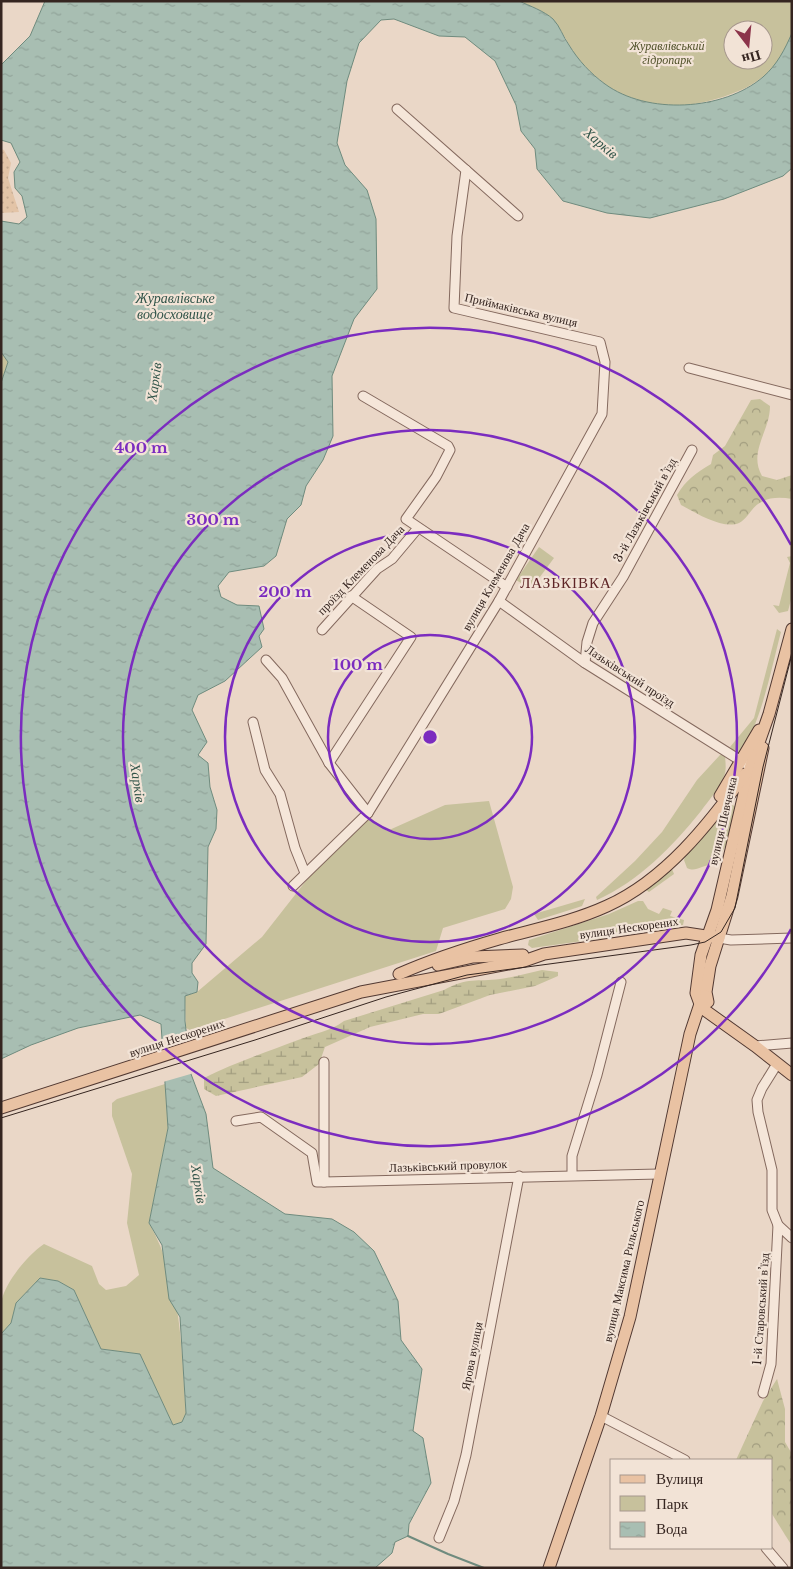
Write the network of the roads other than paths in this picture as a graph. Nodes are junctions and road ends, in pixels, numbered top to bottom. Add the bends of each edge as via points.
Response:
1 (397, 109) dead end
2 (466, 170) junction
3 (518, 216) dead end
4 (600, 342) joint
5 (689, 368) dead end
6 (792, 395) edge
7 (363, 396) dead end
8 (692, 450) dead end
9 (418, 528) junction
10 (507, 587) junction
11 (351, 596) junction
12 (499, 601) junction
13 (792, 629) edge
14 (322, 630) dead end
15 (266, 660) dead end
16 (585, 663) junction
17 (769, 714) junction
18 (252, 722) dead end
19 (765, 737) junction
20 (329, 763) junction
21 (746, 764) junction
22 (726, 800) junction
23 (744, 807) junction
24 (368, 813) junction
25 (691, 840) junction
26 (305, 873) junction
27 (293, 886) dead end
28 (532, 932) junction
29 (714, 936) junction
30 (792, 938) edge
31 (537, 955) junction
32 (473, 957) junction
33 (400, 979) junction
34 (621, 982) dead end
35 (703, 1000) junction
36 (792, 1043) edge
37 (755, 1046) junction
38 (324, 1062) dead end
39 (777, 1064) junction
40 (792, 1075) edge
41 (1, 1108) edge
42 (236, 1121) dead end
43 (659, 1174) junction
44 (572, 1175) junction
45 (519, 1176) junction
46 (324, 1182) junction
47 (778, 1225) junction
48 (792, 1238) edge
49 (763, 1393) dead end
50 (600, 1416) junction
51 (683, 1459) edge
52 (439, 1538) dead end
53 (767, 1549) edge
54 (549, 1568) edge
55 (783, 1568) edge

1 - 2 street
2 - 3 street
2 - 4 street, Приймаківська вулиця via 457,236 454,308
4 - 10 street, вулиця Клеменова Дача via 605,362 602,414
5 - 6 street
7 - 9 street via 448,446 449,455 406,519
8 - 16 street, 3-й Лазьківський в’їзд via 623,577 593,623
9 - 10 street
9 - 11 street, проїзд Клеменова Дача via 392,559 377,569
10 - 12 street, вулиця Клеменова Дача
11 - 14 street, проїзд Клеменова Дача
11 - 20 street via 411,637
12 - 16 street, Лазьківський проїзд
12 - 24 street, вулиця Клеменова Дача
13 - 17 main road, вулиця Шевченка
15 - 20 street via 282,678
16 - 21 street, Лазьківський проїзд
17 - 19 main road, вулиця Шевченка
17 - 21 main road, вулиця Шевченка
18 - 26 street via 265,770 280,794
19 - 21 main road
19 - 23 main road, вулиця Шевченка
20 - 24 street
21 - 22 main road
21 - 23 main road via 753,774
21 - 25 main road
22 - 23 main road
22 - 25 main road
23 - 29 main road, вулиця Шевченка via 732,896
24 - 26 street, вулиця Клеменова Дача
25 - 28 main road via 648,880 621,899
26 - 27 street, вулиця Клеменова Дача
28 - 31 main road via 524,944
28 - 32 main road
28 - 33 main road via 500,938 432,960
29 - 30 street via 738,940
29 - 31 main road, вулиця Нескорених via 686,933
29 - 35 main road, вулиця Максима Рильського via 701,955 696,984
31 - 32 main road, вулиця Нескорених
31 - 33 main road, вулиця Нескорених via 524,961
32 - 33 main road
33 - 41 main road, вулиця Нескорених
34 - 44 street via 572,1156
35 - 37 main road via 712,1016
35 - 43 main road, вулиця Максима Рильського via 690,1034
36 - 37 street
37 - 39 main road
38 - 46 street
39 - 40 main road
39 - 47 street, 1-й Старовський в’їзд via 757,1100 772,1170 772,1210
42 - 46 street via 261,1117 312,1153 317,1182
43 - 44 street, Лазьківський провулок
43 - 50 main road, вулиця Максима Рильського via 630,1317
44 - 45 street, Лазьківський провулок
45 - 46 street, Лазьківський провулок
45 - 52 street, Ярова вулиця via 466,1455 454,1501
47 - 48 street
47 - 49 street, 1-й Старовський в’їзд via 771,1364
50 - 51 street
50 - 54 main road, вулиця Максима Рильського
53 - 55 street

